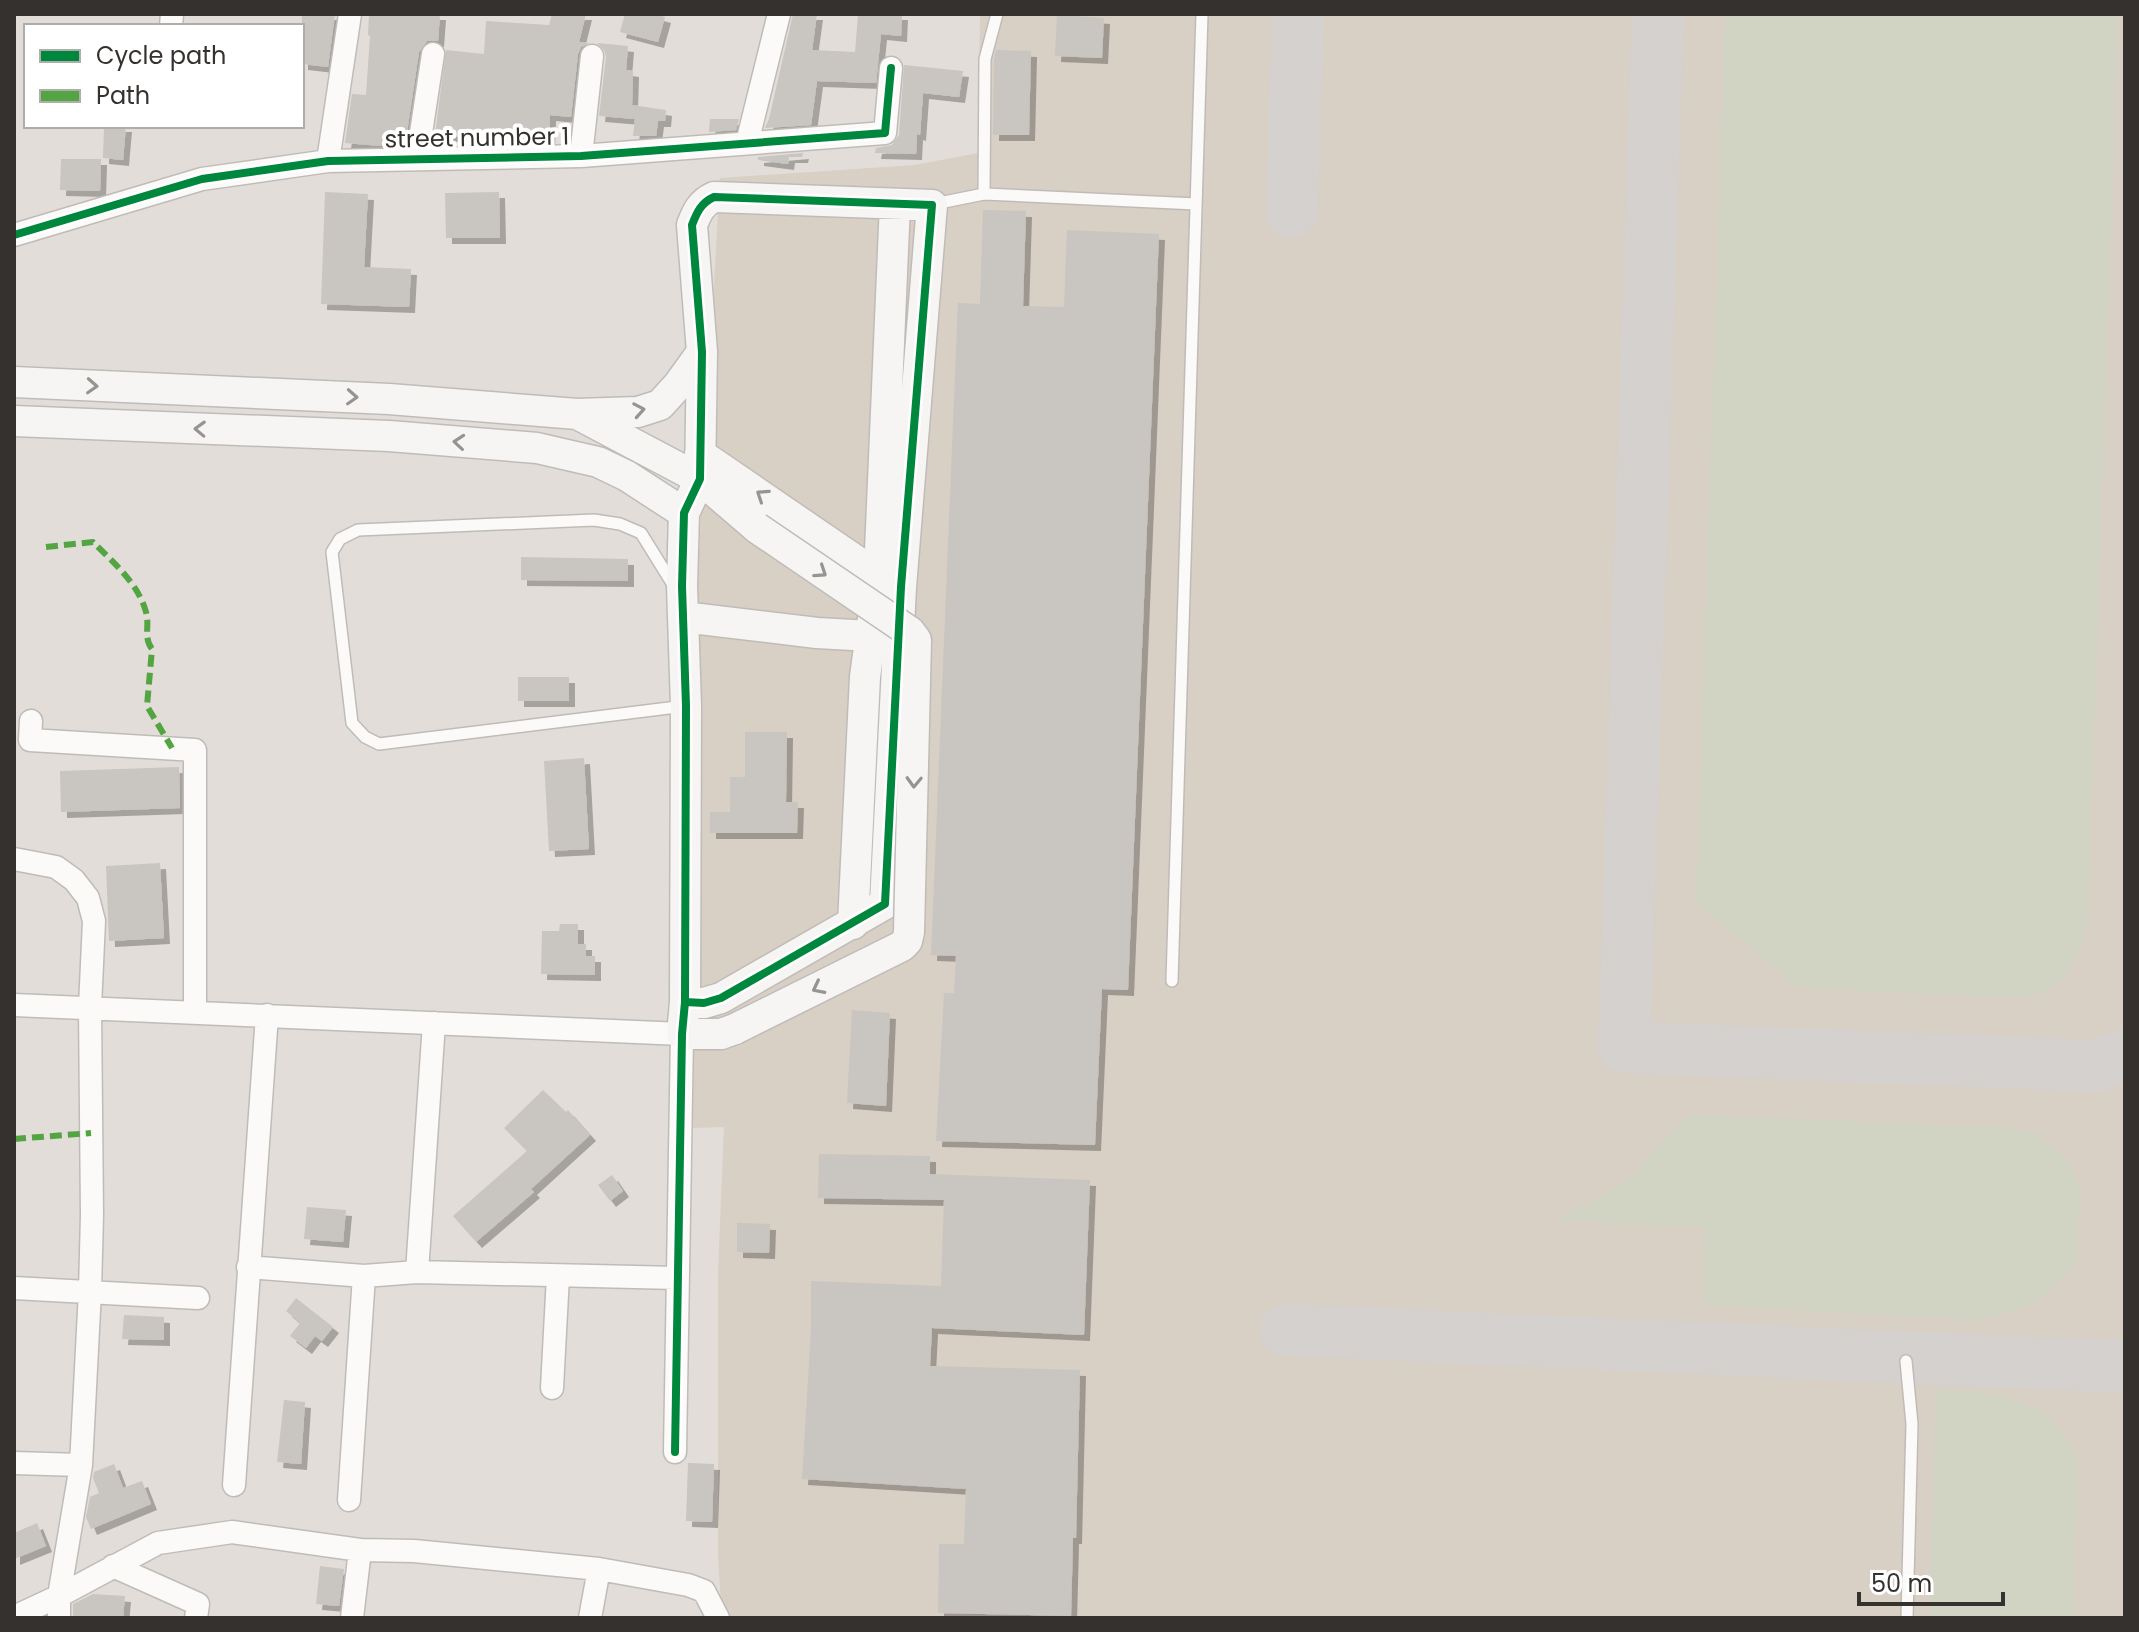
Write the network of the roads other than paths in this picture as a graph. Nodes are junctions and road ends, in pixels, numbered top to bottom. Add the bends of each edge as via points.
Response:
1 (350, 14) edge
2 (779, 14) edge
3 (997, 14) edge
4 (1202, 14) edge
5 (433, 54) dead end
6 (592, 56) dead end
7 (891, 68) dead end
8 (747, 143) junction
9 (581, 156) junction
10 (417, 159) junction
11 (328, 161) junction
12 (984, 194) junction
13 (895, 204) junction
14 (1196, 204) junction
15 (932, 205) junction
16 (14, 235) edge
17 (702, 352) junction
18 (14, 382) edge
19 (389, 399) junction
20 (540, 412) junction
21 (577, 414) junction
22 (14, 421) edge
23 (389, 436) junction
24 (537, 448) junction
25 (700, 467) junction
26 (684, 513) junction
27 (879, 574) junction
28 (682, 586) junction
29 (683, 617) junction
30 (871, 636) junction
31 (686, 706) junction
32 (31, 721) dead end
33 (14, 859) edge
34 (853, 924) junction
35 (1172, 981) dead end
36 (685, 1002) junction
37 (14, 1005) edge
38 (90, 1007) junction
39 (195, 1012) junction
40 (267, 1015) junction
41 (434, 1023) junction
42 (682, 1034) junction
43 (248, 1267) junction
44 (417, 1272) junction
45 (364, 1276) junction
46 (558, 1276) junction
47 (677, 1278) junction
48 (14, 1288) edge
49 (90, 1291) junction
50 (198, 1298) dead end
51 (1906, 1361) dead end
52 (552, 1388) dead end
53 (675, 1452) dead end
54 (14, 1463) edge
55 (81, 1465) junction
56 (234, 1485) dead end
57 (349, 1500) dead end
58 (360, 1550) junction
59 (113, 1566) junction
60 (599, 1569) junction
61 (59, 1607) edge
62 (714, 1615) edge
63 (14, 1617) edge
64 (196, 1618) edge
65 (352, 1618) edge
66 (590, 1618) edge
67 (1907, 1618) edge

1 - 11 street
2 - 8 street
3 - 12 lane via 985,59
4 - 14 lane
5 - 10 street
6 - 9 street
7 - 8 street, street number 1 via 885,133
8 - 9 street, street number 1
9 - 10 street, street number 1
10 - 11 street, street number 1
11 - 16 street, street number 1 via 202,179
12 - 14 lane
12 - 15 lane
13 - 15 street
13 - 17 street via 714,197 706,201 692,225
13 - 27 street
14 - 35 lane
15 - 34 street via 901,587 885,904
21 -> 17 street via 638,412 660,405
17 - 25 street
18 -> 19 street
19 - 20 street
19 - 23 street
20 - 21 street
20 - 24 street
21 - 25 street
23 -> 22 street
24 -> 23 street
24 - 26 street via 598,462
25 - 26 street
27 -> 25 street
25 -> 42 street, bridge via 757,528 916,640 909,932 902,946 735,1029
26 - 28 street
27 - 30 street via 890,582 894,599 880,632
28 - 29 street
28 - 31 lane via 672,583 641,533 594,520 358,530 340,539 332,552 352,723 379,744
29 - 30 street
29 - 31 street
30 - 34 street
31 - 36 street
32 - 39 street via 30,740 195,750
33 - 38 street via 56,867 88,898 94,921
34 - 36 street via 721,998
36 - 42 street
37 - 38 street
38 - 39 street
38 - 49 street
39 - 40 street
40 - 41 street
40 - 43 street
41 - 42 street
41 - 44 street
42 - 47 street
43 - 45 street
43 - 56 street
44 - 45 street
44 - 46 street
45 - 57 street
46 - 47 street
46 - 52 street
47 - 53 street
48 - 49 street
49 - 50 street
49 - 55 street
51 - 67 lane via 1912,1424
54 - 55 street
55 - 61 street
58 - 59 street via 232,1532 158,1543
58 - 60 street
58 - 65 street
59 - 61 street
59 - 64 street via 198,1604
60 - 62 street via 704,1591
60 - 66 street
61 - 63 street

